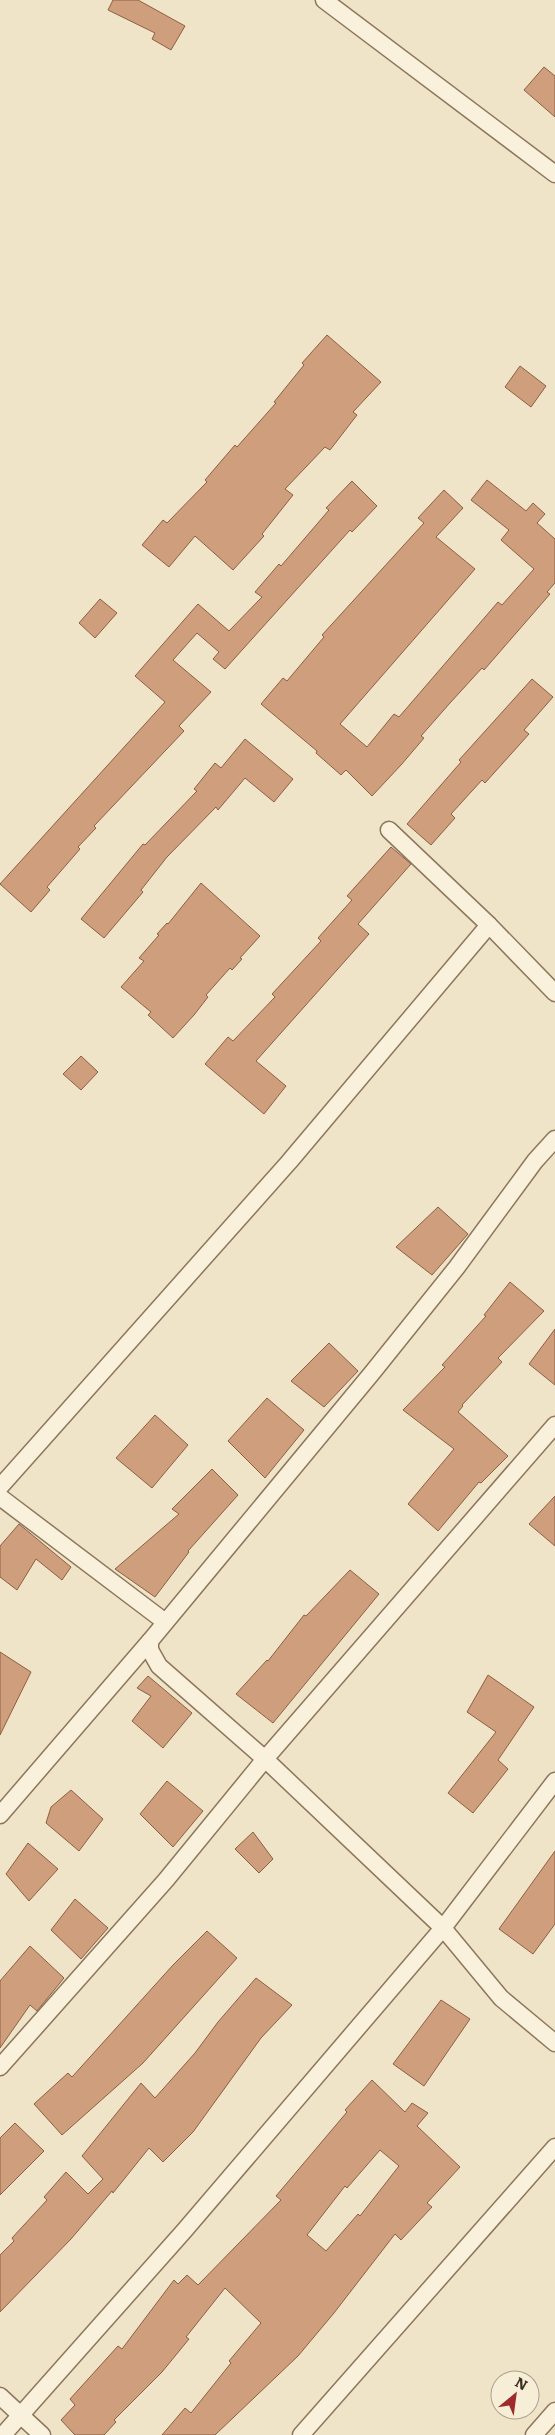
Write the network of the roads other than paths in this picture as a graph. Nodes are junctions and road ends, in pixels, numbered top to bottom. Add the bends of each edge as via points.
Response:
1 (324, 0) edge
2 (555, 174) edge
3 (389, 830) dead end
4 (489, 925) junction
5 (555, 992) edge
6 (555, 1139) edge
7 (555, 1425) edge
8 (0, 1487) edge
9 (0, 1497) edge
10 (164, 1621) junction
11 (150, 1641) junction
12 (266, 1759) junction
13 (555, 1781) edge
14 (0, 1815) edge
15 (443, 1928) junction
16 (555, 2043) edge
17 (0, 2067) edge
18 (555, 2147) edge
19 (0, 2396) edge
20 (555, 2411) edge
21 (21, 2415) junction
22 (3, 2435) edge
23 (42, 2435) edge
24 (301, 2435) edge
25 (534, 2435) edge

1 - 2 street
3 - 4 street
4 - 5 street
4 - 8 street via 289,1162
6 - 10 street via 372,1373
7 - 12 street
9 - 10 street
10 - 11 street
11 - 12 street via 150,1650 159,1666
11 - 14 street
12 - 15 street
12 - 17 street via 166,1880
13 - 15 street
15 - 16 street via 501,1998
15 - 21 street via 184,2231
18 - 24 street
19 - 21 street
20 - 25 street
21 - 22 street
21 - 23 street

